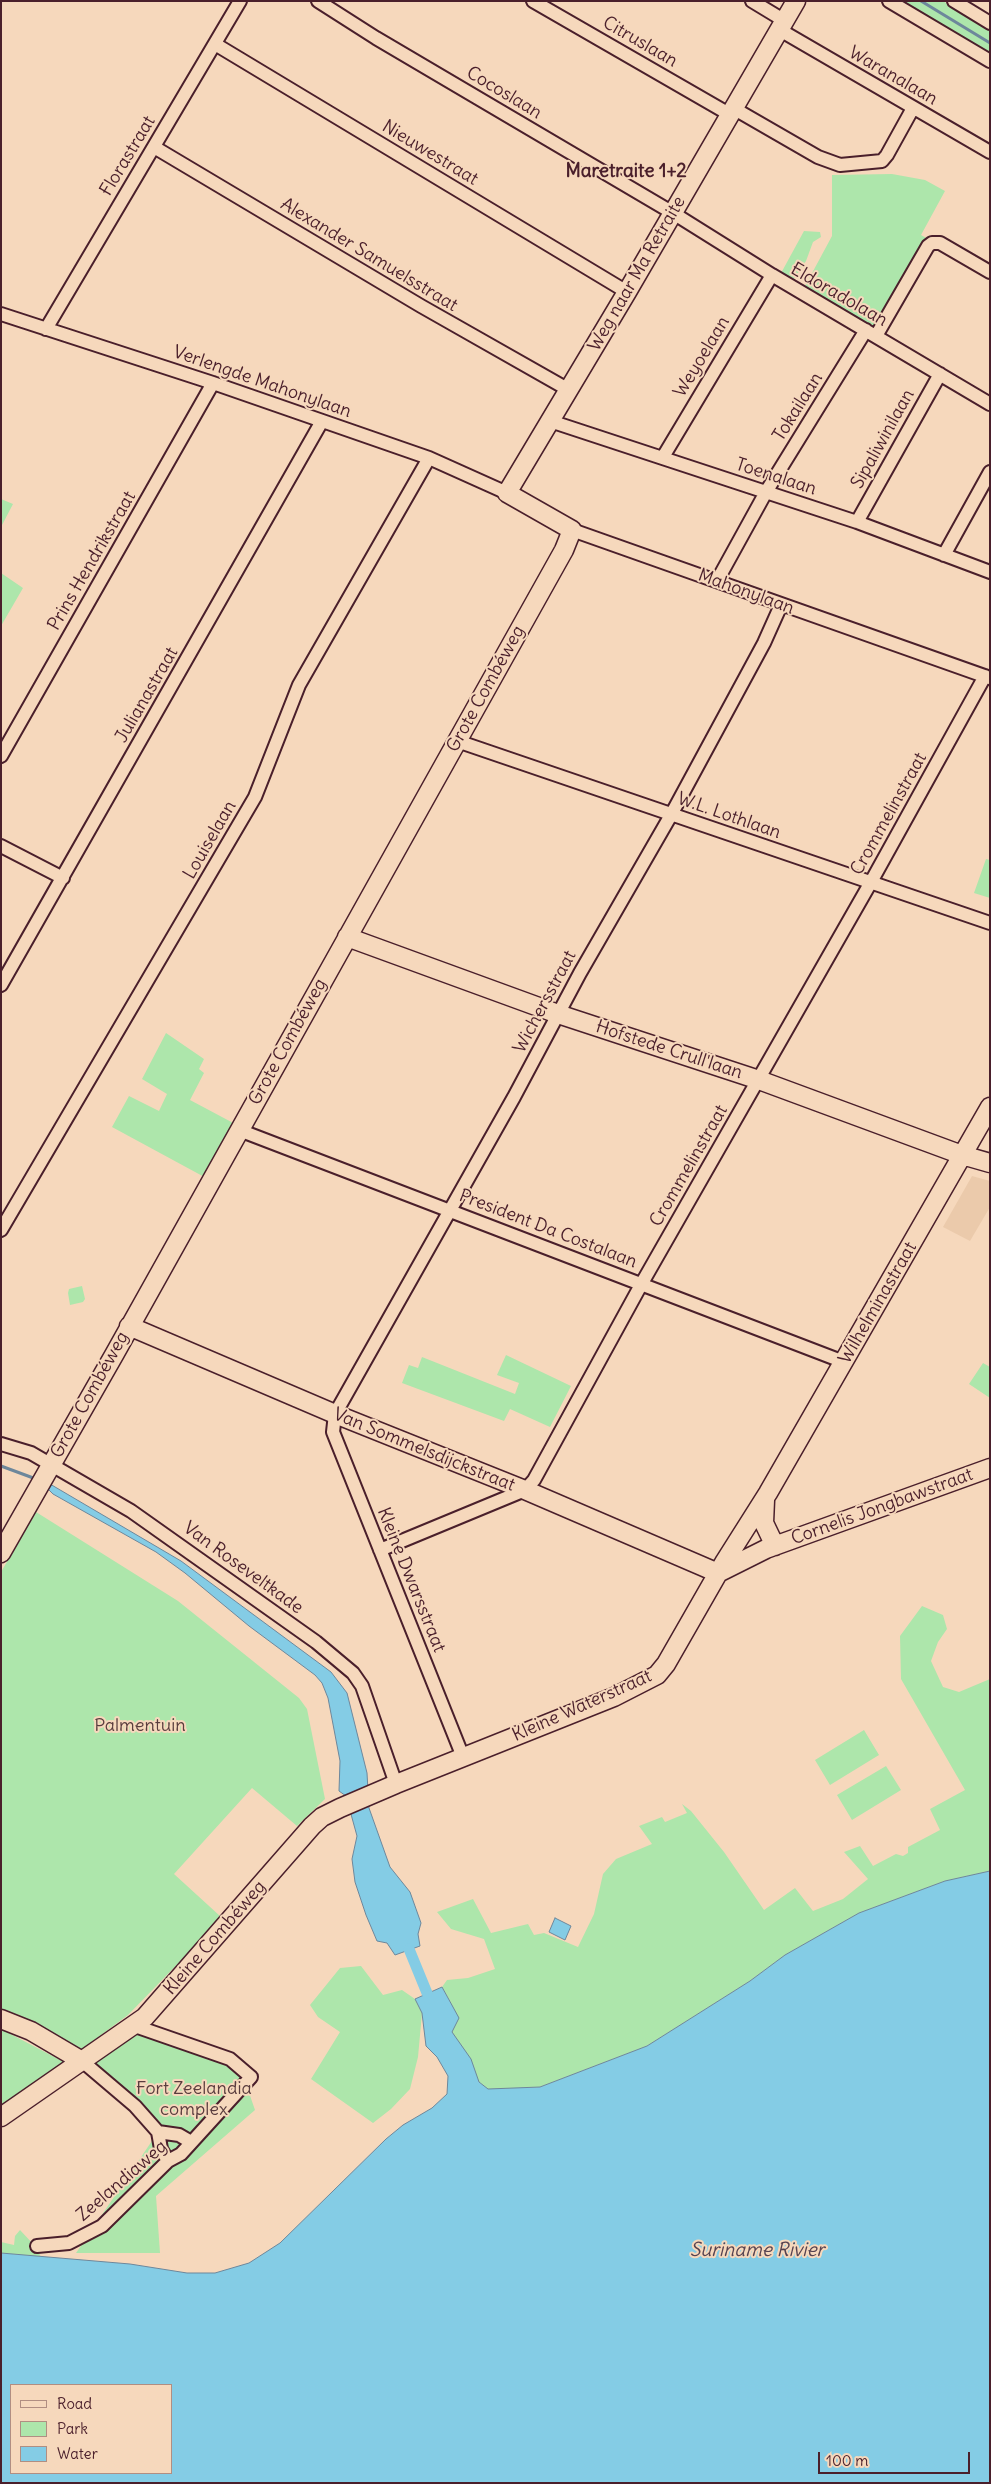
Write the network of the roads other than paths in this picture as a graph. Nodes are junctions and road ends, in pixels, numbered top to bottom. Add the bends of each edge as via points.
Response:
1 (240, 1) edge
2 (318, 1) edge
3 (534, 1) edge
4 (752, 1) edge
5 (796, 1) edge
6 (889, 1) edge
7 (954, 1) edge
8 (990, 23) edge
9 (782, 25) junction
10 (215, 44) junction
11 (990, 61) edge
12 (913, 108) junction
13 (731, 111) junction
14 (154, 147) junction
15 (990, 152) edge
16 (673, 213) junction
17 (990, 272) edge
18 (772, 275) junction
19 (628, 292) junction
20 (1, 314) edge
21 (46, 329) junction
22 (871, 333) junction
23 (940, 374) junction
24 (213, 383) junction
25 (569, 390) junction
26 (990, 404) edge
27 (322, 421) junction
28 (550, 421) junction
29 (663, 457) junction
30 (429, 458) junction
31 (990, 472) edge
32 (766, 492) junction
33 (507, 493) junction
34 (857, 522) junction
35 (572, 530) junction
36 (944, 555) junction
37 (990, 572) edge
38 (717, 581) junction
39 (781, 605) junction
40 (987, 677) edge
41 (457, 741) junction
42 (1, 756) edge
43 (671, 815) junction
44 (1, 846) edge
45 (62, 878) junction
46 (872, 882) junction
47 (990, 923) edge
48 (347, 938) junction
49 (1, 986) edge
50 (558, 1014) junction
51 (759, 1080) junction
52 (990, 1107) edge
53 (240, 1130) junction
54 (962, 1155) junction
55 (990, 1163) edge
56 (450, 1211) junction
57 (1, 1230) edge
58 (642, 1283) junction
59 (130, 1326) junction
60 (844, 1362) junction
61 (335, 1414) junction
62 (1, 1444) edge
63 (50, 1468) junction
64 (990, 1468) edge
65 (525, 1490) junction
66 (762, 1511) junction
67 (800, 1537) junction
68 (770, 1548) junction
69 (380, 1550) junction
70 (1, 1552) edge
71 (718, 1573) junction
72 (463, 1757) junction
73 (396, 1784) junction
74 (340, 1808) joint
75 (1, 2019) edge
76 (134, 2026) junction
77 (82, 2061) junction
78 (1, 2117) edge
79 (158, 2132) junction
80 (191, 2142) junction
81 (168, 2161) junction
82 (37, 2246) dead end

1 - 10 street, Florastraat
2 - 16 street, Cocoslaan
3 - 13 street, Citruslaan
4 - 9 street, Waranalaan
5 - 9 street, Weg naar Ma Retraite
6 - 11 street
7 - 8 street
9 - 12 street, Waranalaan
9 - 13 street, Weg naar Ma Retraite
10 - 14 street, Florastraat
10 - 19 street, Nieuwestraat
12 - 13 street, Citruslaan via 882,161 840,165 818,157
12 - 15 street, Waranalaan
13 - 16 street, Weg naar Ma Retraite
14 - 21 street, Florastraat
14 - 25 street, Alexander Samuelsstraat
16 - 18 street, Eldoradolaan
16 - 19 street, Weg naar Ma Retraite
17 - 22 street, Tokailaan via 937,242 928,246
18 - 22 street, Eldoradolaan
18 - 29 street, Weyoelaan
19 - 25 street, Weg naar Ma Retraite
20 - 21 street, Verlengde Mahonylaan
21 - 24 street, Verlengde Mahonylaan
22 - 23 street, Eldoradolaan
22 - 32 street, Tokailaan
23 - 26 street, Eldoradolaan
23 - 34 street, Sipaliwinilaan
24 - 27 street, Verlengde Mahonylaan
24 - 42 street, Prins Hendrikstraat
25 - 28 street, Weg naar Ma Retraite
27 - 30 street, Verlengde Mahonylaan
27 - 45 street, Julianastraat
28 - 29 street, Toenalaan
28 - 33 street, Weg naar Ma Retraite
29 - 32 street, Toenalaan
30 - 33 street, Verlengde Mahonylaan
30 - 57 street, Louiselaan via 299,685 255,797
31 - 36 street
32 - 34 street, Toenalaan
32 - 38 street, Tokailaan
33 - 35 street, Mahonylaan
34 - 36 street, Toenalaan
35 - 38 street, Mahonylaan
35 - 41 street, Grote Combéweg via 564,550
36 - 37 street, Toenalaan
38 - 39 street, Mahonylaan
39 - 40 street, Mahonylaan
39 - 43 street, Wichersstraat via 764,643
40 - 46 street, Crommelinstraat
41 - 43 street, W.L. Lothlaan
41 - 48 street, Grote Combéweg
43 - 46 street, W.L. Lothlaan
43 - 50 street, Wichersstraat
44 - 45 street
45 - 49 street, Julianastraat
46 - 47 street, W.L. Lothlaan
46 - 51 street, Crommelinstraat
48 - 50 street, Hofstede Crull'laan
48 - 53 street, Grote Combéweg
50 - 51 street, Hofstede Crull'laan
50 - 56 street, Wichersstraat
51 - 54 street, Hofstede Crull'laan
51 - 58 street, Crommelinstraat
52 - 54 street, Wilhelminastraat
53 - 56 street, President Da Costalaan
53 - 59 street, Grote Combéweg
54 - 55 street, Hofstede Crull'laan
54 - 60 street, Wilhelminastraat
56 - 58 street, President Da Costalaan
56 - 61 street, Wichersstraat
58 - 60 street, President Da Costalaan
58 - 65 street, Crommelinstraat via 534,1480
59 - 61 street, Van Sommelsdijckstraat
59 - 63 street, Grote Combéweg
60 - 66 street, Wilhelminastraat
61 - 65 street, Van Sommelsdijckstraat
61 - 69 street, Kleine Dwarsstraat via 333,1432
62 - 63 street, Van Roseveltkade via 31,1453
63 - 70 street, Grote Combéweg
63 - 73 street, Van Roseveltkade via 131,1511 195,1554 316,1642 353,1673 362,1686
64 - 67 street, Cornelis Jongbawstraat
65 - 69 street
65 - 71 street, Van Sommelsdijckstraat
66 - 67 street via 780,1533
66 - 68 street via 758,1527
66 - 71 street, Wilhelminastraat
67 - 68 street, Cornelis Jongbawstraat
68 - 71 street
69 - 72 street, Kleine Dwarsstraat
71 - 72 street, Kleine Waterstraat via 657,1675 614,1696
72 - 73 street, Kleine Waterstraat
73 - 74 street, Kleine Waterstraat
74 - 76 street, Kleine Combéweg via 312,1826 182,1976
75 - 77 street via 31,2030
76 - 77 street, Kleine Combéweg
76 - 80 street, Zeelandiaweg via 230,2059 251,2077
77 - 78 street, Kleine Combéweg
77 - 79 street via 135,2106
79 - 80 street via 179,2135
79 - 81 street via 161,2149
80 - 81 street, Zeelandiaweg via 181,2154
81 - 82 street, Zeelandiaweg via 102,2226 69,2243

